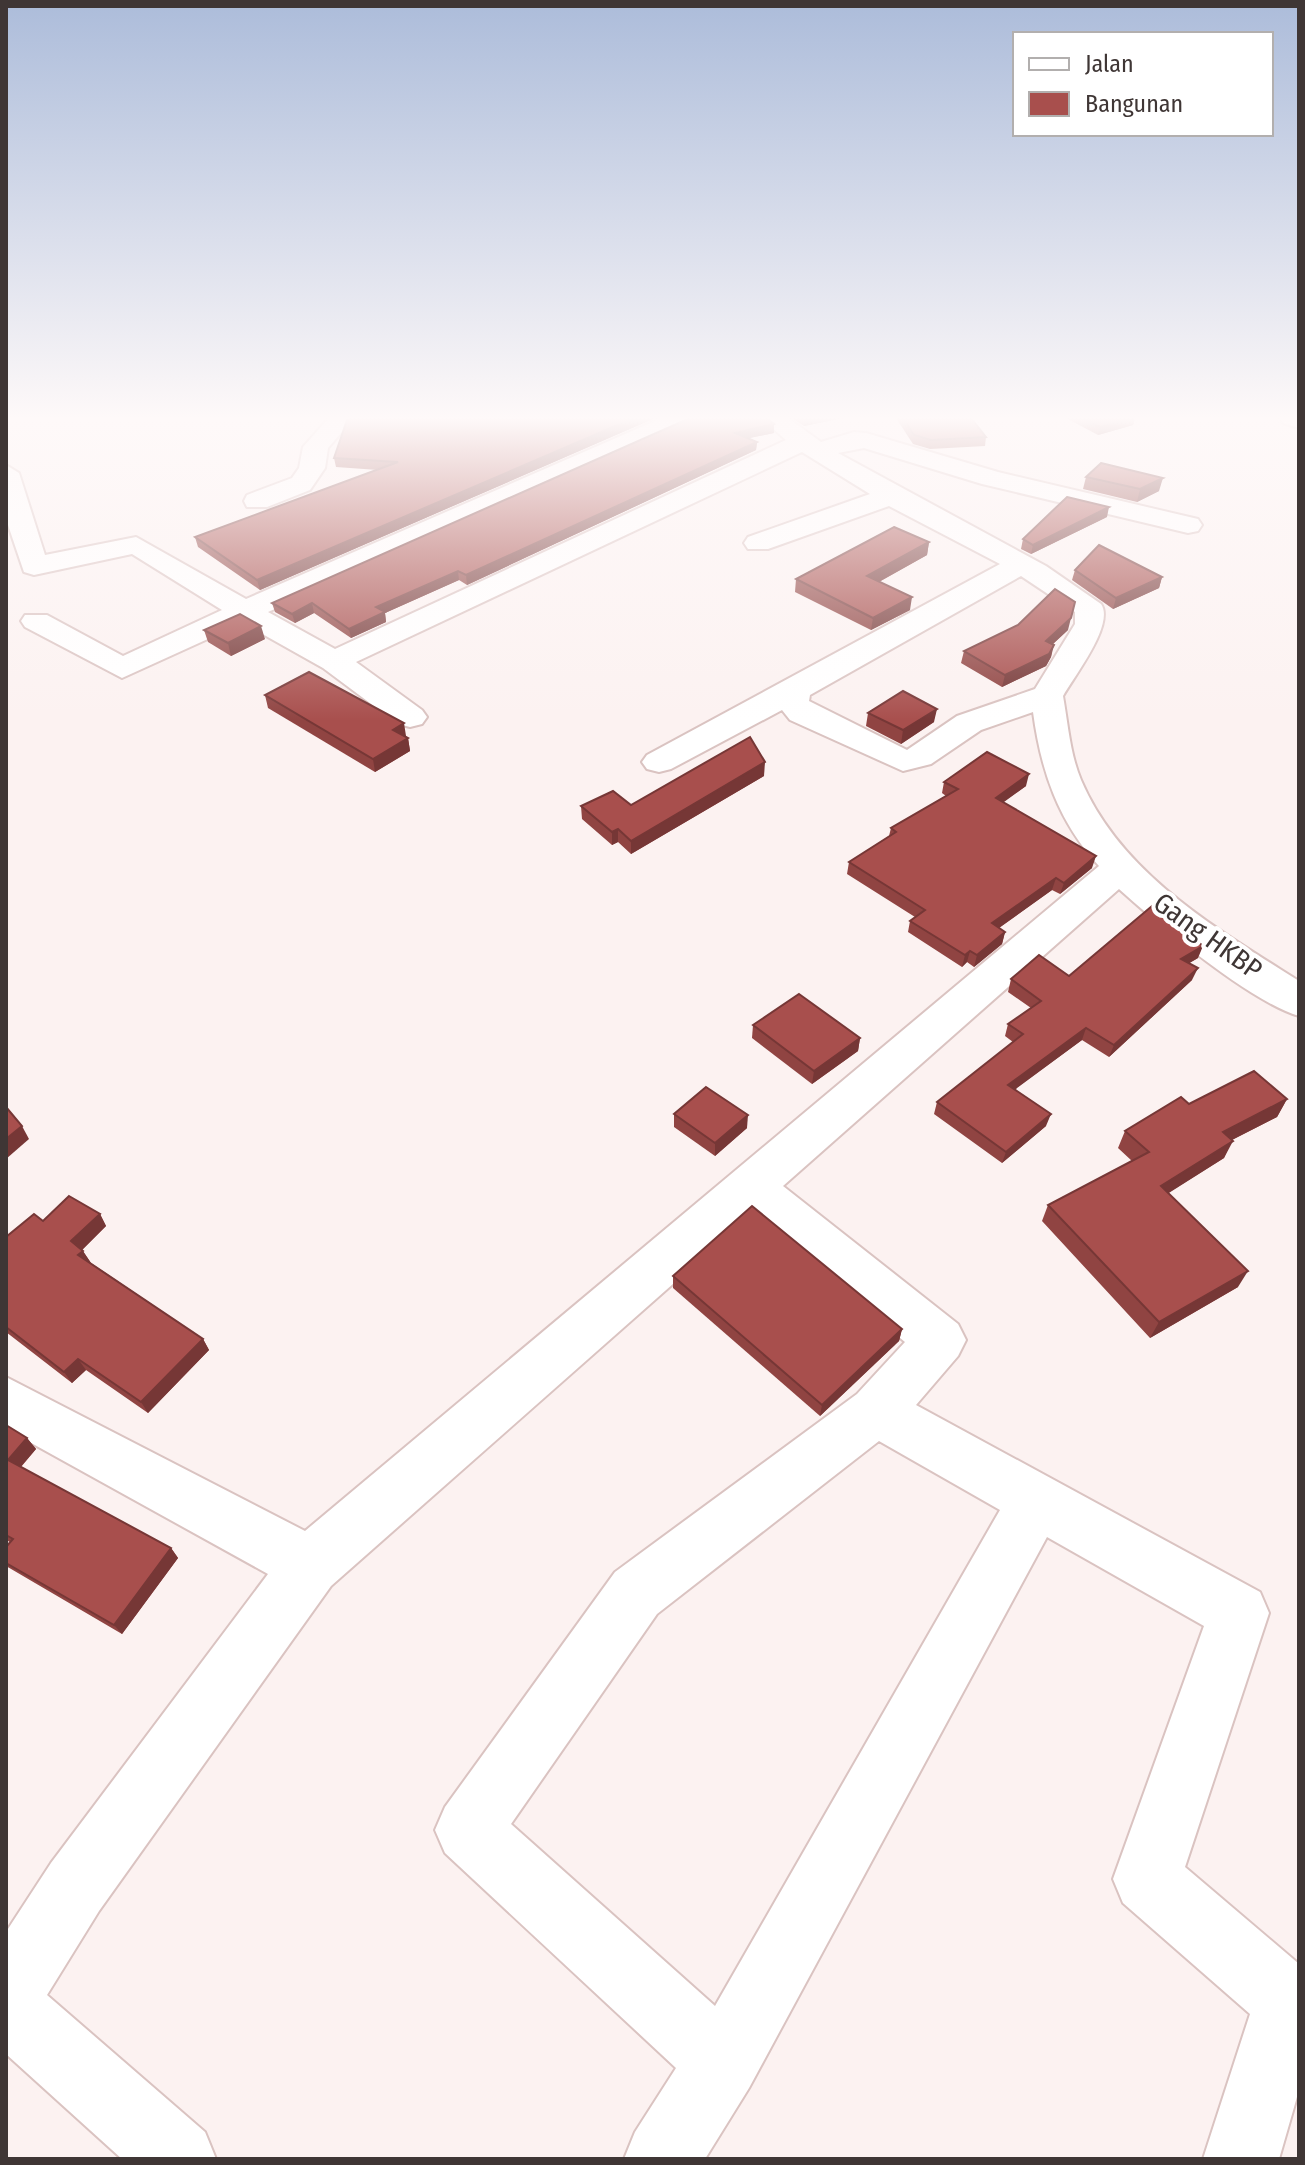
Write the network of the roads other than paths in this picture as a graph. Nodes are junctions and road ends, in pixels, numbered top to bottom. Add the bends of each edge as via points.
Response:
1 (20, 519) edge
2 (453, 519) edge
3 (648, 519) edge
4 (826, 519) edge
5 (935, 519) edge
6 (1163, 519) edge
7 (1188, 525) dead end
8 (758, 543) dead end
9 (1021, 564) junction
10 (244, 611) junction
11 (36, 621) dead end
12 (334, 661) junction
13 (795, 690) junction
14 (1047, 696) junction
15 (410, 717) dead end
16 (659, 762) dead end
17 (1119, 869) junction
18 (1299, 1001) edge
19 (750, 1187) junction
20 (6, 1401) edge
21 (876, 1411) junction
22 (1036, 1501) junction
23 (310, 1565) junction
24 (6, 1996) edge
25 (6, 2006) edge
26 (723, 2062) junction
27 (178, 2159) edge
28 (662, 2159) edge
29 (1241, 2159) edge

1 - 10 street via 34,566 136,545
2 - 10 street
3 - 12 street
4 - 8 street
5 - 9 street
6 - 7 street
9 - 13 street
9 - 14 street via 1090,610 1090,624
10 - 11 street via 122,668
10 - 12 street
12 - 15 street
13 - 14 street via 792,702 802,713 903,761 919,757 969,723
13 - 16 street
14 - 17 street, Gang HKBP via 1063,779
17 - 18 street, Gang HKBP via 1202,936
17 - 19 street
19 - 21 street via 940,1340
19 - 23 street
20 - 23 street
21 - 22 street
21 - 26 street via 636,1593 468,1830
22 - 26 street
22 - 29 street via 1239,1613 1147,1879 1289,2002
23 - 24 street via 75,1887
25 - 27 street
26 - 28 street

